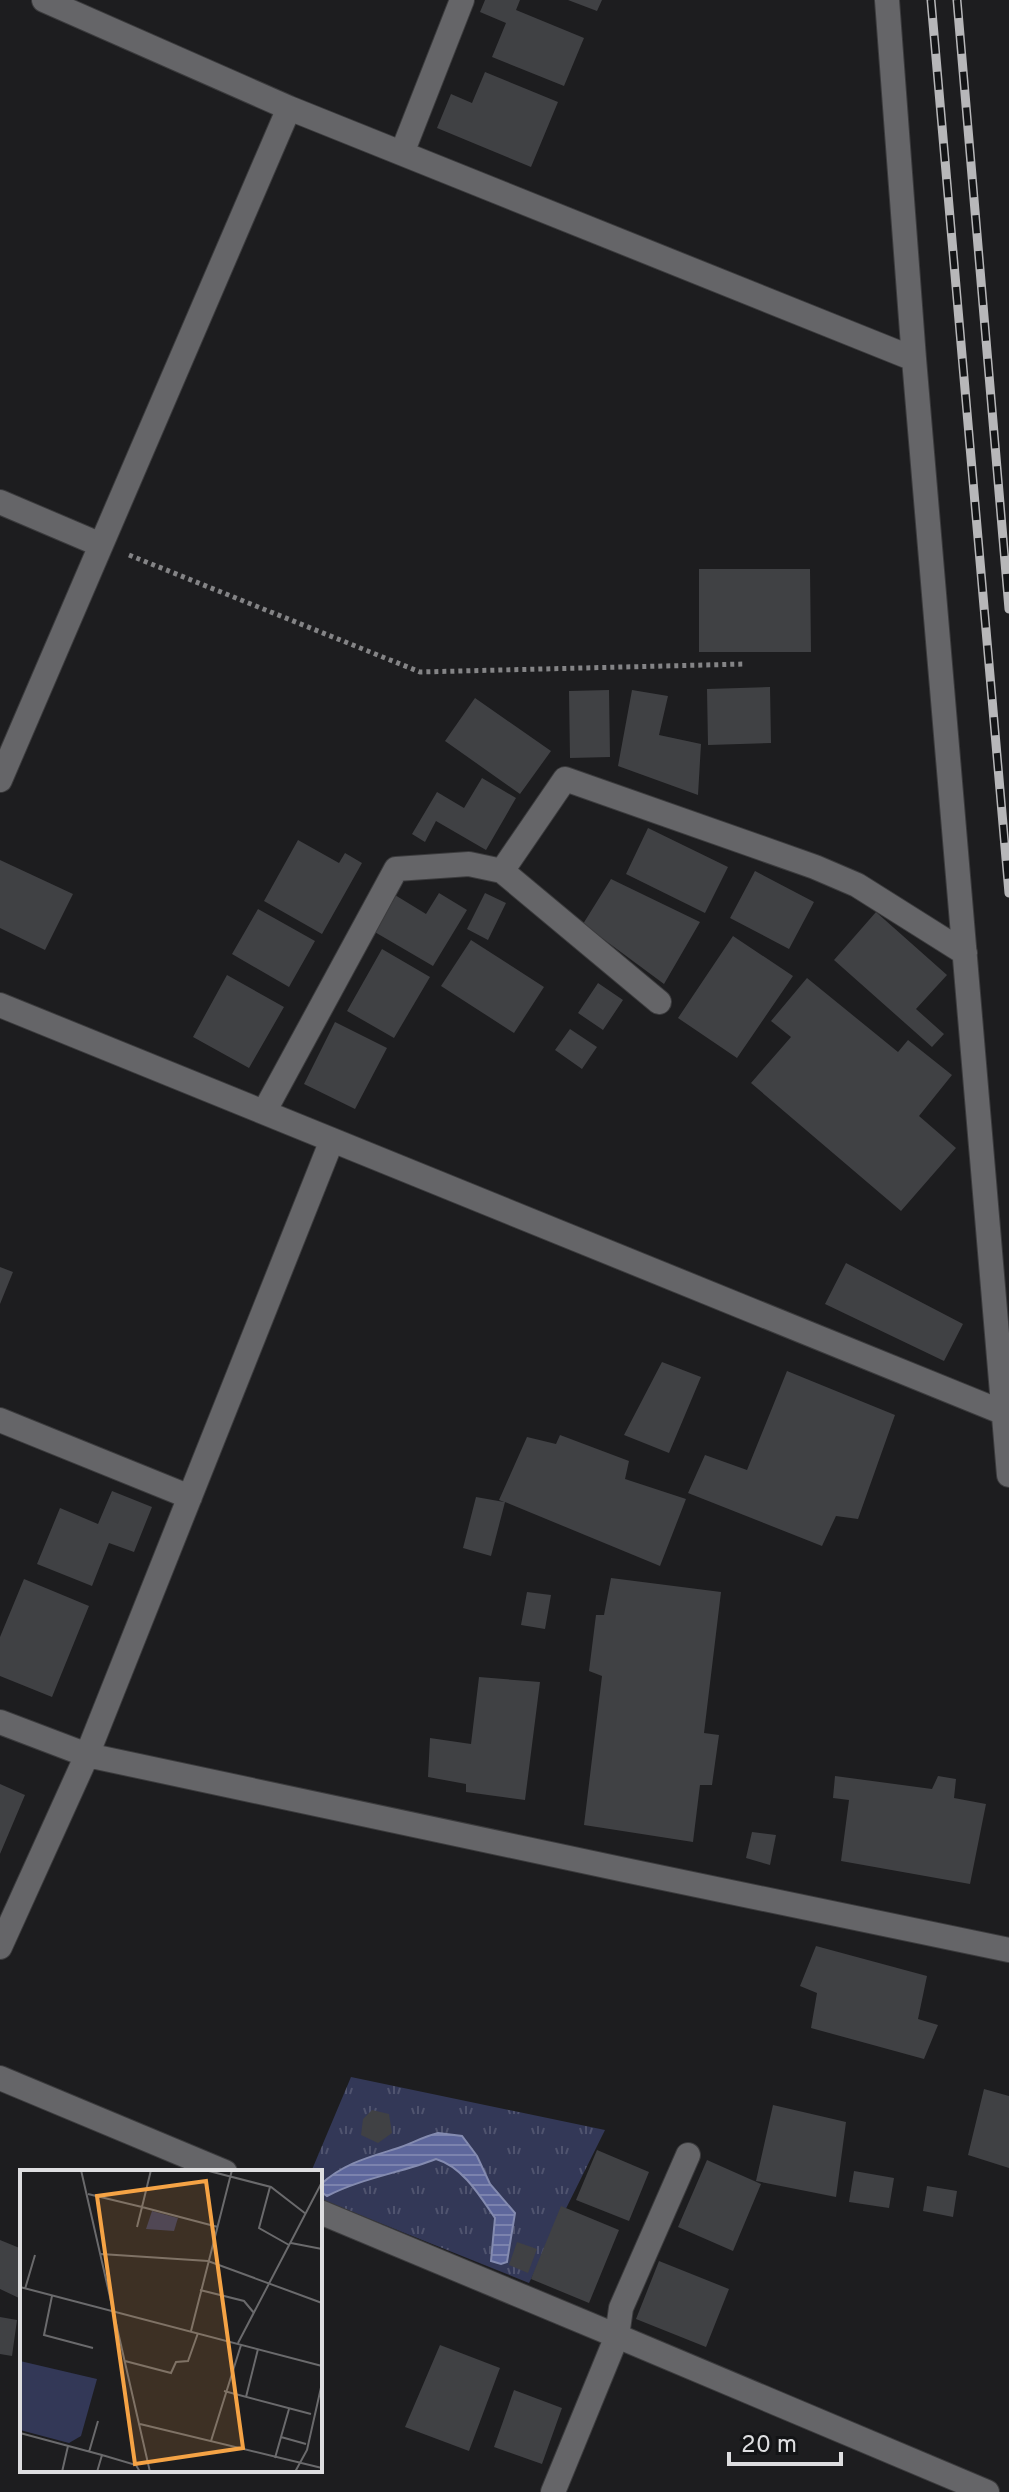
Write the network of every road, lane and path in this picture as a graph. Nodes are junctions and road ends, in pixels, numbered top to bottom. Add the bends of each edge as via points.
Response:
1 (44, 0) edge
2 (462, 0) edge
3 (887, 0) edge
4 (289, 108) junction
5 (402, 153) junction
6 (914, 359) junction
7 (0, 502) edge
8 (101, 545) junction
9 (745, 664) dead end
10 (0, 780) edge
11 (502, 871) junction
12 (965, 953) junction
13 (659, 1002) dead end
14 (0, 1005) edge
15 (264, 1112) junction
16 (332, 1140) junction
17 (1006, 1414) edge
18 (0, 1420) edge
19 (1009, 1475) edge
20 (190, 1497) junction
21 (0, 1722) edge
22 (87, 1755) junction
23 (0, 1947) edge
24 (1009, 1950) edge
25 (0, 2078) edge
26 (688, 2155) dead end
27 (220, 2170) edge
28 (322, 2213) edge
29 (617, 2336) junction
30 (553, 2492) edge
31 (987, 2492) edge

1 - 4 street
2 - 5 street
3 - 6 street
4 - 5 street
4 - 8 street
5 - 6 street
6 - 12 street
7 - 8 street
8 - 9 path via 420,672
8 - 10 street
11 - 12 street via 565,779 857,885
11 - 13 street
11 - 15 street via 469,864 396,869
12 - 17 street
14 - 15 street
15 - 16 street
16 - 17 street
16 - 20 street
17 - 19 street
18 - 20 street
20 - 22 street
21 - 22 street
22 - 23 street
22 - 24 street
25 - 27 street
26 - 29 street via 621,2308
28 - 29 street
29 - 30 street
29 - 31 street

